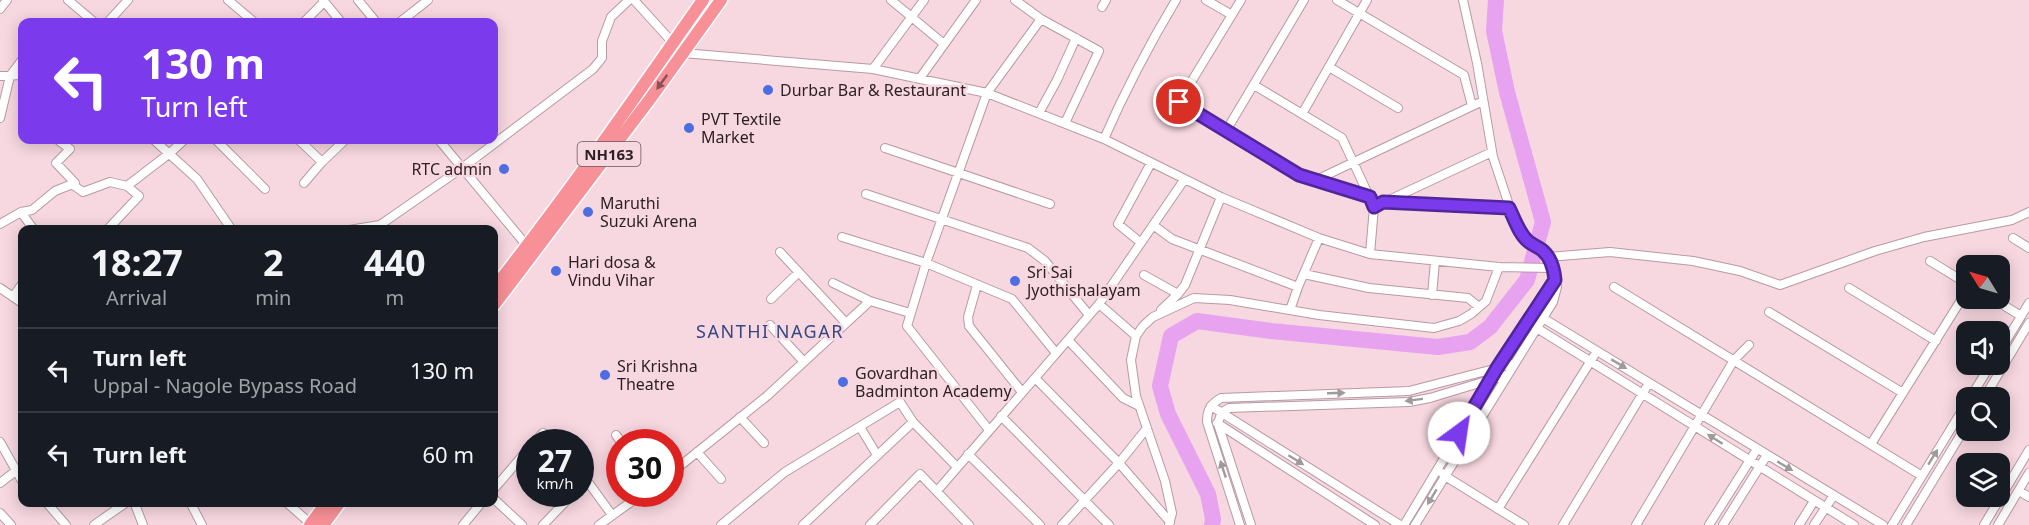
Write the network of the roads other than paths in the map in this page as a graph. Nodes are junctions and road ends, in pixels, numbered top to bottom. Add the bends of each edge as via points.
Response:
1 (7, 0) edge
2 (68, 0) edge
3 (128, 0) edge
4 (229, 0) edge
5 (358, 0) edge
6 (428, 0) edge
7 (629, 0) edge
8 (634, 0) edge
9 (703, 0) edge
10 (721, 0) edge
11 (891, 0) edge
12 (924, 0) edge
13 (976, 0) edge
14 (1015, 0) edge
15 (1176, 0) edge
16 (1206, 0) edge
17 (1241, 0) edge
18 (1304, 0) edge
19 (1337, 0) edge
20 (1367, 0) edge
21 (1463, 0) edge
22 (323, 1) edge
23 (0, 9) edge
24 (1359, 13) junction
25 (1232, 15) junction
26 (911, 17) junction
27 (88, 18) edge
28 (112, 18) edge
29 (249, 18) edge
30 (308, 18) edge
31 (338, 18) edge
32 (373, 18) edge
33 (404, 18) edge
34 (1041, 19) junction
35 (1076, 38) junction
36 (673, 43) junction
37 (944, 44) junction
38 (683, 53) junction
39 (18, 65) edge
40 (1329, 66) junction
41 (873, 69) junction
42 (18, 75) edge
43 (0, 76) edge
44 (10, 76) junction
45 (920, 78) junction
46 (1254, 85) junction
47 (987, 93) junction
48 (1483, 101) junction
49 (1472, 106) junction
50 (1398, 108) dead end
51 (1039, 113) junction
52 (1302, 114) junction
53 (0, 118) edge
54 (1065, 123) junction
55 (1226, 131) junction
56 (1104, 139) junction
57 (498, 141) edge
58 (63, 144) edge
59 (159, 144) edge
60 (180, 144) edge
61 (220, 144) edge
62 (303, 144) edge
63 (341, 144) edge
64 (442, 144) edge
65 (494, 144) edge
66 (885, 148) dead end
67 (1492, 152) junction
68 (170, 153) junction
69 (322, 162) junction
70 (1354, 162) junction
71 (1151, 163) junction
72 (462, 168) junction
73 (959, 172) junction
74 (1184, 180) junction
75 (1316, 180) junction
76 (75, 183) junction
77 (304, 183) dead end
78 (127, 186) junction
79 (265, 189) dead end
80 (866, 194) dead end
81 (1221, 197) junction
82 (1370, 197) junction
83 (1383, 202) junction
84 (1050, 204) dead end
85 (1374, 207) junction
86 (1509, 208) junction
87 (21, 212) junction
88 (2029, 212) edge
89 (943, 220) junction
90 (0, 224) edge
91 (30, 225) edge
92 (112, 225) edge
93 (228, 225) edge
94 (382, 225) edge
95 (1153, 225) junction
96 (842, 237) dead end
97 (1319, 238) junction
98 (2013, 238) dead end
99 (1140, 242) junction
100 (527, 246) junction
101 (2029, 248) edge
102 (1200, 249) junction
103 (780, 252) dead end
104 (1370, 254) junction
105 (1546, 254) junction
106 (1435, 261) junction
107 (1930, 261) dead end
108 (926, 264) junction
109 (1499, 267) junction
110 (1553, 268) junction
111 (799, 272) junction
112 (1304, 274) junction
113 (1144, 275) dead end
114 (1956, 277) edge
115 (1555, 280) junction
116 (498, 283) edge
117 (833, 283) dead end
118 (977, 285) junction
119 (1298, 287) junction
120 (1614, 287) dead end
121 (0, 288) edge
122 (1849, 288) dead end
123 (18, 290) edge
124 (1178, 294) junction
125 (1432, 295) junction
126 (13, 297) junction
127 (771, 299) dead end
128 (18, 300) edge
129 (498, 300) edge
130 (870, 301) junction
131 (2029, 303) edge
132 (1099, 304) junction
133 (1179, 305) junction
134 (1479, 307) junction
135 (1956, 308) edge
136 (2010, 309) edge
137 (1290, 310) junction
138 (1533, 312) junction
139 (1769, 312) dead end
140 (910, 313) junction
141 (1089, 315) junction
142 (2021, 316) junction
143 (1153, 317) junction
144 (1543, 318) junction
145 (1527, 322) junction
146 (2029, 322) edge
147 (846, 323) junction
148 (770, 325) dead end
149 (1536, 328) junction
150 (2010, 334) edge
151 (1136, 336) junction
152 (1068, 340) junction
153 (1936, 341) junction
154 (1749, 345) dead end
155 (1597, 351) junction
156 (1056, 354) junction
157 (1734, 360) junction
158 (804, 362) junction
159 (1591, 362) junction
160 (1513, 364) junction
161 (1497, 368) junction
162 (1506, 375) junction
163 (1035, 378) junction
164 (1491, 380) junction
165 (1649, 383) junction
166 (1991, 387) edge
167 (1022, 392) junction
168 (1903, 393) junction
169 (1643, 394) junction
170 (1139, 406) junction
171 (1211, 406) junction
172 (1221, 413) junction
173 (1702, 415) junction
174 (1001, 416) junction
175 (740, 417) junction
176 (1207, 418) junction
177 (1956, 420) edge
178 (913, 422) junction
179 (1218, 424) junction
180 (1695, 427) junction
181 (860, 428) junction
182 (1147, 428) junction
183 (989, 430) junction
184 (1957, 441) edge
185 (0, 442) edge
186 (764, 443) dead end
187 (1871, 444) junction
188 (1757, 449) junction
189 (2029, 450) edge
190 (697, 452) junction
191 (968, 454) junction
192 (877, 455) junction
193 (1767, 455) junction
194 (1750, 461) junction
195 (516, 463) edge
196 (684, 463) edge
197 (1119, 463) junction
198 (957, 467) junction
199 (1759, 467) junction
200 (1438, 468) junction
201 (17, 470) joint
202 (1445, 476) junction
203 (1922, 476) junction
204 (2028, 477) edge
205 (721, 479) dead end
206 (0, 483) edge
207 (498, 484) edge
208 (594, 490) edge
209 (937, 491) junction
210 (2019, 491) junction
211 (1834, 495) junction
212 (2029, 497) edge
213 (1084, 500) junction
214 (1814, 501) junction
215 (498, 504) edge
216 (50, 507) edge
217 (121, 507) edge
218 (136, 507) edge
219 (193, 507) edge
220 (292, 507) edge
221 (324, 507) edge
222 (335, 507) edge
223 (478, 507) edge
224 (560, 507) edge
225 (622, 507) edge
226 (1825, 507) junction
227 (1498, 509) junction
228 (0, 513) edge
229 (612, 514) junction
230 (100, 523) edge
231 (876, 523) edge
232 (1169, 524) edge
233 (10, 525) edge
234 (66, 525) edge
235 (143, 525) edge
236 (202, 525) edge
237 (315, 525) edge
238 (463, 525) edge
239 (522, 525) edge
240 (543, 525) edge
241 (598, 525) edge
242 (721, 525) edge
243 (803, 525) edge
244 (969, 525) edge
245 (1040, 525) edge
246 (1062, 525) edge
247 (1108, 525) edge
248 (1240, 525) edge
249 (1251, 525) edge
250 (1375, 525) edge
251 (1402, 525) edge
252 (1415, 525) edge
253 (1524, 525) edge
254 (1563, 525) edge
255 (1636, 525) edge
256 (1709, 525) edge
257 (1723, 525) edge
258 (1799, 525) edge
259 (1814, 525) edge
260 (1854, 525) edge
261 (1883, 525) edge
262 (1892, 525) edge
263 (1906, 525) edge
264 (1984, 525) edge
265 (1998, 525) edge

1 - 23 street
2 - 27 street
3 - 28 street
4 - 29 street
5 - 32 street
6 - 33 street
7 - 57 street via 611,17 602,41 602,58 593,69
8 - 36 street
9 - 36 highway, NH163
10 - 38 highway, NH163
11 - 26 street
12 - 26 street
13 - 37 street
14 - 34 street
15 - 56 street via 1154,35
16 - 25 street
17 - 25 street
18 - 46 street
19 - 24 street
20 - 24 street
21 - 48 street
22 - 30 street
22 - 31 street
24 - 40 street
24 - 49 street via 1464,75
25 - 55 street via 1179,102
26 - 37 street
26 - 41 street
34 - 35 street
34 - 47 street
35 - 51 street
35 - 54 street via 1099,51
36 - 100 highway, NH163
37 - 45 street
38 - 41 street
38 -> 129 highway, NH163
39 - 44 street
40 - 50 street
40 - 52 street
41 - 45 street
42 - 44 street
43 - 44 street
44 - 53 street
45 - 47 street
46 - 52 street
46 - 55 street
47 - 51 street
47 - 73 street
48 - 49 street
48 - 67 street
49 - 70 street
51 - 54 street
52 - 70 street via 1342,138
54 - 56 street
55 - 75 street via 1299,175
56 - 71 street
58 - 76 street via 70,149 56,163
59 - 68 street
60 - 68 street
61 - 79 street
62 - 69 street
63 - 69 street
64 - 72 street
65 - 72 street
66 - 73 street
67 - 83 street
67 - 86 street
68 - 78 street
68 - 93 street via 196,179
69 - 77 street
70 - 75 street
70 - 82 street
71 - 74 street
71 - 99 street via 1118,224
72 - 94 street
72 - 100 street
73 - 84 street
73 - 89 street
74 - 81 street
74 - 95 street
75 - 82 street
76 - 78 street via 83,192 110,182
76 - 87 street via 55,191 32,210
78 - 92 street via 139,196
80 - 89 street
81 - 97 street
81 - 102 street
82 - 85 street
83 - 85 street
83 - 86 street
85 - 104 street
86 - 105 street via 1528,242
87 - 90 street
87 - 91 street
88 - 105 street via 2012,220 1875,251 1780,285 1693,261 1610,252
89 - 108 street
89 - 141 street via 1028,248 1045,261
95 - 99 street
95 - 102 street via 1172,239
96 - 108 street
97 - 104 street
97 - 112 street
98 - 101 street
99 - 132 street
100 - 116 highway, NH163
102 - 119 street
102 - 124 street
103 - 111 street
104 - 106 street
105 - 110 street
106 - 109 street
106 - 125 street
107 - 114 street
108 - 118 street
108 - 140 street
109 - 110 street
109 - 134 street via 1486,300
110 - 115 street
111 - 127 street
111 - 147 street
112 - 119 street
112 - 125 street via 1369,288
113 - 124 street
115 - 138 street
115 - 144 street via 1553,302
117 - 130 street
118 - 156 street via 1012,299
118 - 167 street via 969,326
119 - 137 street
120 - 157 street
121 - 126 street
122 - 153 street
123 - 126 street
124 - 133 street
124 - 143 street
125 - 134 street via 1468,298
126 - 128 street
130 - 140 street
130 - 147 street
131 - 142 street
132 - 141 street
132 - 151 street
133 - 137 street via 1194,298
133 - 143 street
134 - 137 street via 1459,321 1434,328
135 - 153 street
136 - 142 street
138 - 144 street
138 - 145 street
139 - 168 street
140 - 183 street via 907,326
141 - 152 street
142 - 146 street
142 - 150 street
143 - 151 street
144 - 149 street
144 - 155 street
145 - 149 street
145 - 161 street
146 - 166 street
147 - 158 street
148 - 158 street
149 - 159 street
149 - 160 street
151 - 170 street via 1131,360
152 - 156 street
152 - 170 street via 1123,398
153 - 168 street
154 - 157 street
155 - 159 street
155 -> 165 street
156 - 163 street
157 - 173 street
157 - 187 street
158 - 175 street
159 - 169 street
159 - 227 street
160 - 161 street
160 - 162 street
161 - 164 street
171 -> 161 street via 1221,398 1238,396 1409,391
162 - 164 street
162 - 202 street
163 - 167 street
163 - 197 street
164 -> 172 street via 1409,402 1241,406
164 - 200 street
165 - 169 street
165 - 173 street
167 - 174 street
168 - 187 street
169 - 180 street
169 - 254 street
170 - 182 street
171 - 172 street
171 - 176 street
172 - 179 street
172 -> 251 street
173 - 180 street
173 - 188 street
174 - 183 street
174 - 213 street
175 - 186 street
175 - 190 street
176 - 179 street
248 -> 176 street
203 -> 177 street
178 - 181 street via 900,402
178 - 192 street
178 - 198 street
179 - 249 street
179 - 250 street
194 -> 180 street
180 - 255 street
181 - 192 street
181 - 242 street via 785,472
182 - 197 street
182 - 232 street via 1165,481 1172,513
183 - 191 street
184 - 263 street
185 - 201 street
187 - 203 street
188 - 193 street
188 - 194 street
189 - 264 street
190 - 196 street
190 - 205 street
191 - 198 street
191 - 245 street
192 - 243 street
193 - 199 street
193 -> 211 street
194 - 199 street
194 - 256 street
195 - 207 street
197 - 213 street
197 - 232 street
198 - 209 street
199 - 214 street
199 - 257 street
200 - 202 street
200 - 251 street
201 - 206 street
202 - 227 street
202 -> 252 street
203 - 262 street
204 - 210 street
208 - 229 street
209 - 231 street via 920,474
209 - 244 street
210 - 212 street
210 - 265 street
211 - 226 street
211 - 261 street
213 - 246 street
213 - 247 street
214 - 226 street
214 - 258 street
215 - 239 street
216 - 234 street
217 - 230 street
218 - 235 street
219 - 236 street
220 - 237 street
221 - 237 highway
222 - 237 highway
223 - 238 street
224 - 240 street
225 - 229 street
226 - 259 street
226 - 260 street
227 - 253 street
228 - 233 street
229 - 241 street

